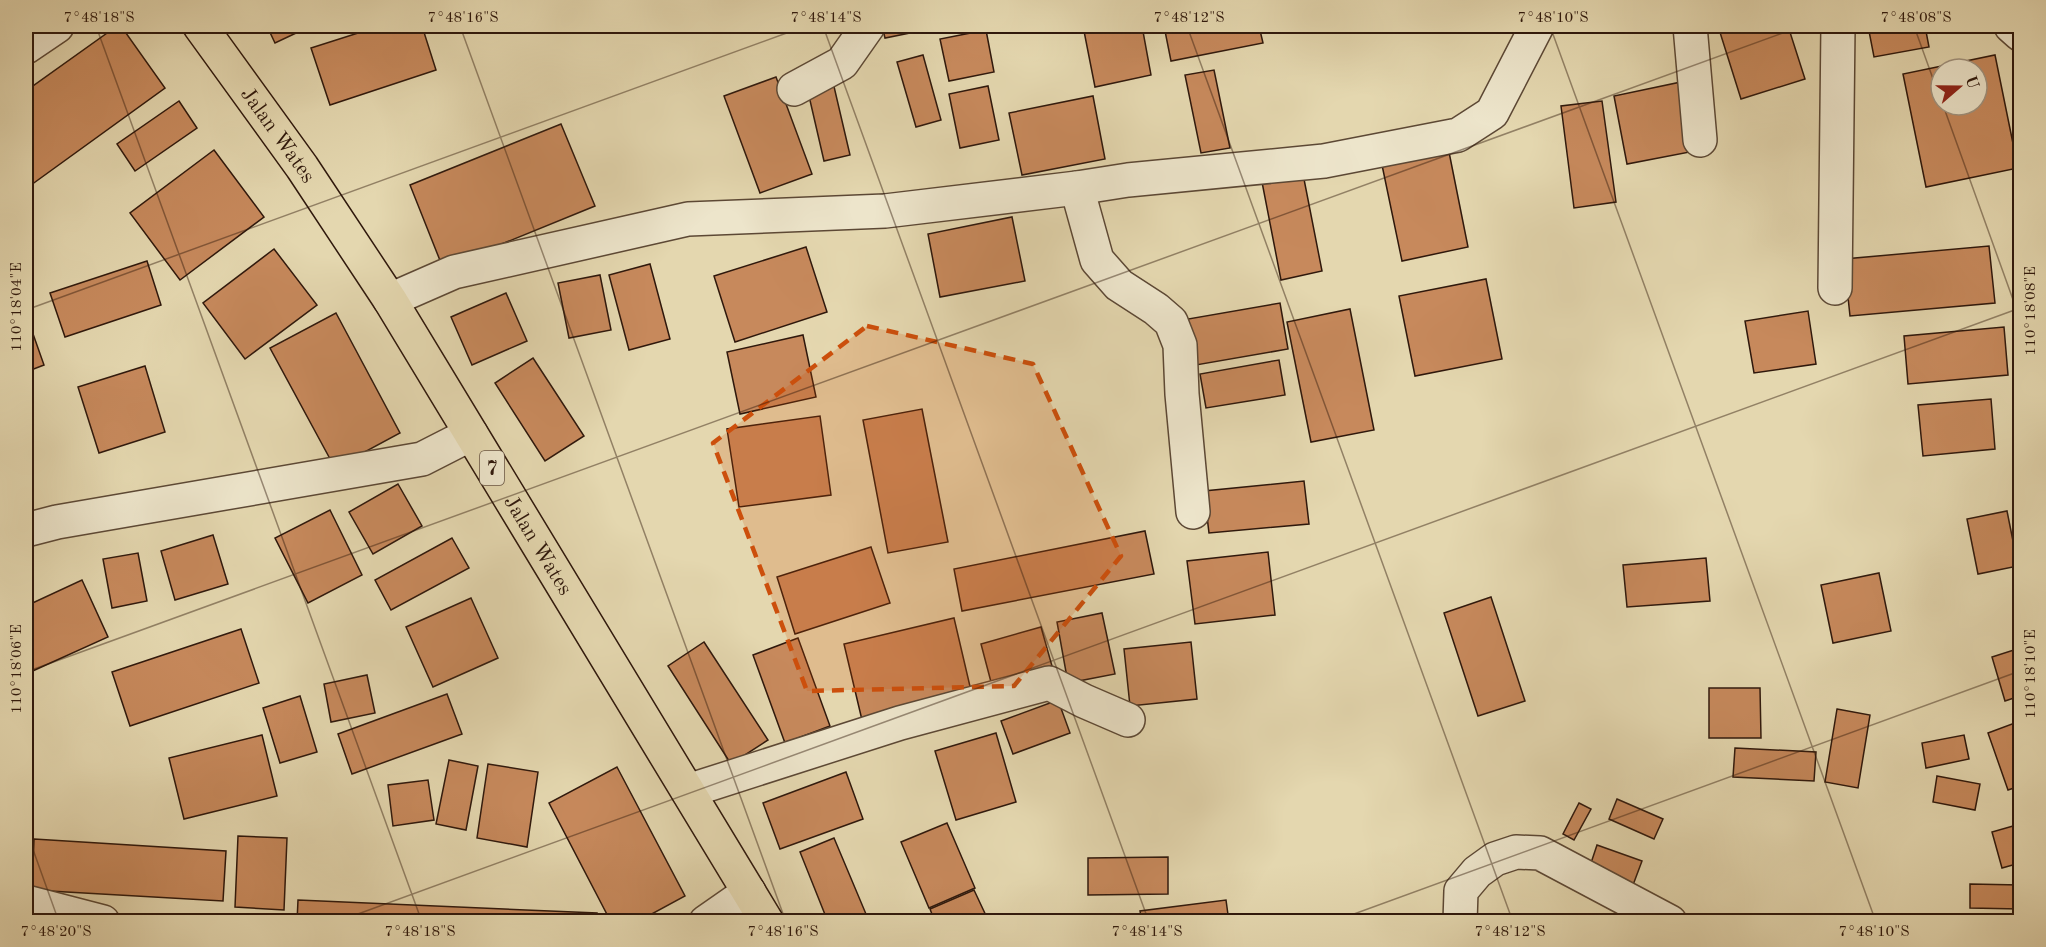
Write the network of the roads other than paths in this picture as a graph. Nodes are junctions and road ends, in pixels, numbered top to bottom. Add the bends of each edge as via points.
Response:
1 (57, 26) edge
2 (200, 26) edge
3 (868, 26) edge
4 (1537, 26) edge
5 (1690, 26) edge
6 (1838, 26) edge
7 (2011, 26) edge
8 (2020, 34) edge
9 (26, 47) edge
10 (794, 89) dead end
11 (1700, 140) dead end
12 (1077, 188) junction
13 (1835, 288) dead end
14 (390, 300) junction
15 (471, 434) junction
16 (1193, 512) dead end
17 (26, 530) edge
18 (1128, 720) dead end
19 (688, 791) junction
20 (749, 892) junction
21 (26, 902) edge
22 (103, 921) edge
23 (706, 921) edge
24 (767, 921) edge
25 (1460, 921) edge
26 (1670, 921) edge

1 - 9 street
2 - 14 highway, Jalan Wates / 7 via 302,167
3 - 10 street via 842,63
4 - 12 street via 1491,113 1458,135 1324,161
5 - 11 street
6 - 13 street
7 - 8 street
12 - 14 street via 885,211 688,219 454,272
12 - 16 street via 1097,260 1119,285 1171,322 1180,345
14 - 15 highway, Jalan Wates / 7
15 - 17 street via 422,459
15 - 19 highway, Jalan Wates / 7
18 - 19 street via 1049,683 900,723
19 - 20 highway, Jalan Wates / 7
20 - 23 street
20 - 24 highway, Jalan Wates / 7
21 - 22 street
25 - 26 street via 1461,891 1495,859 1516,852 1540,853

